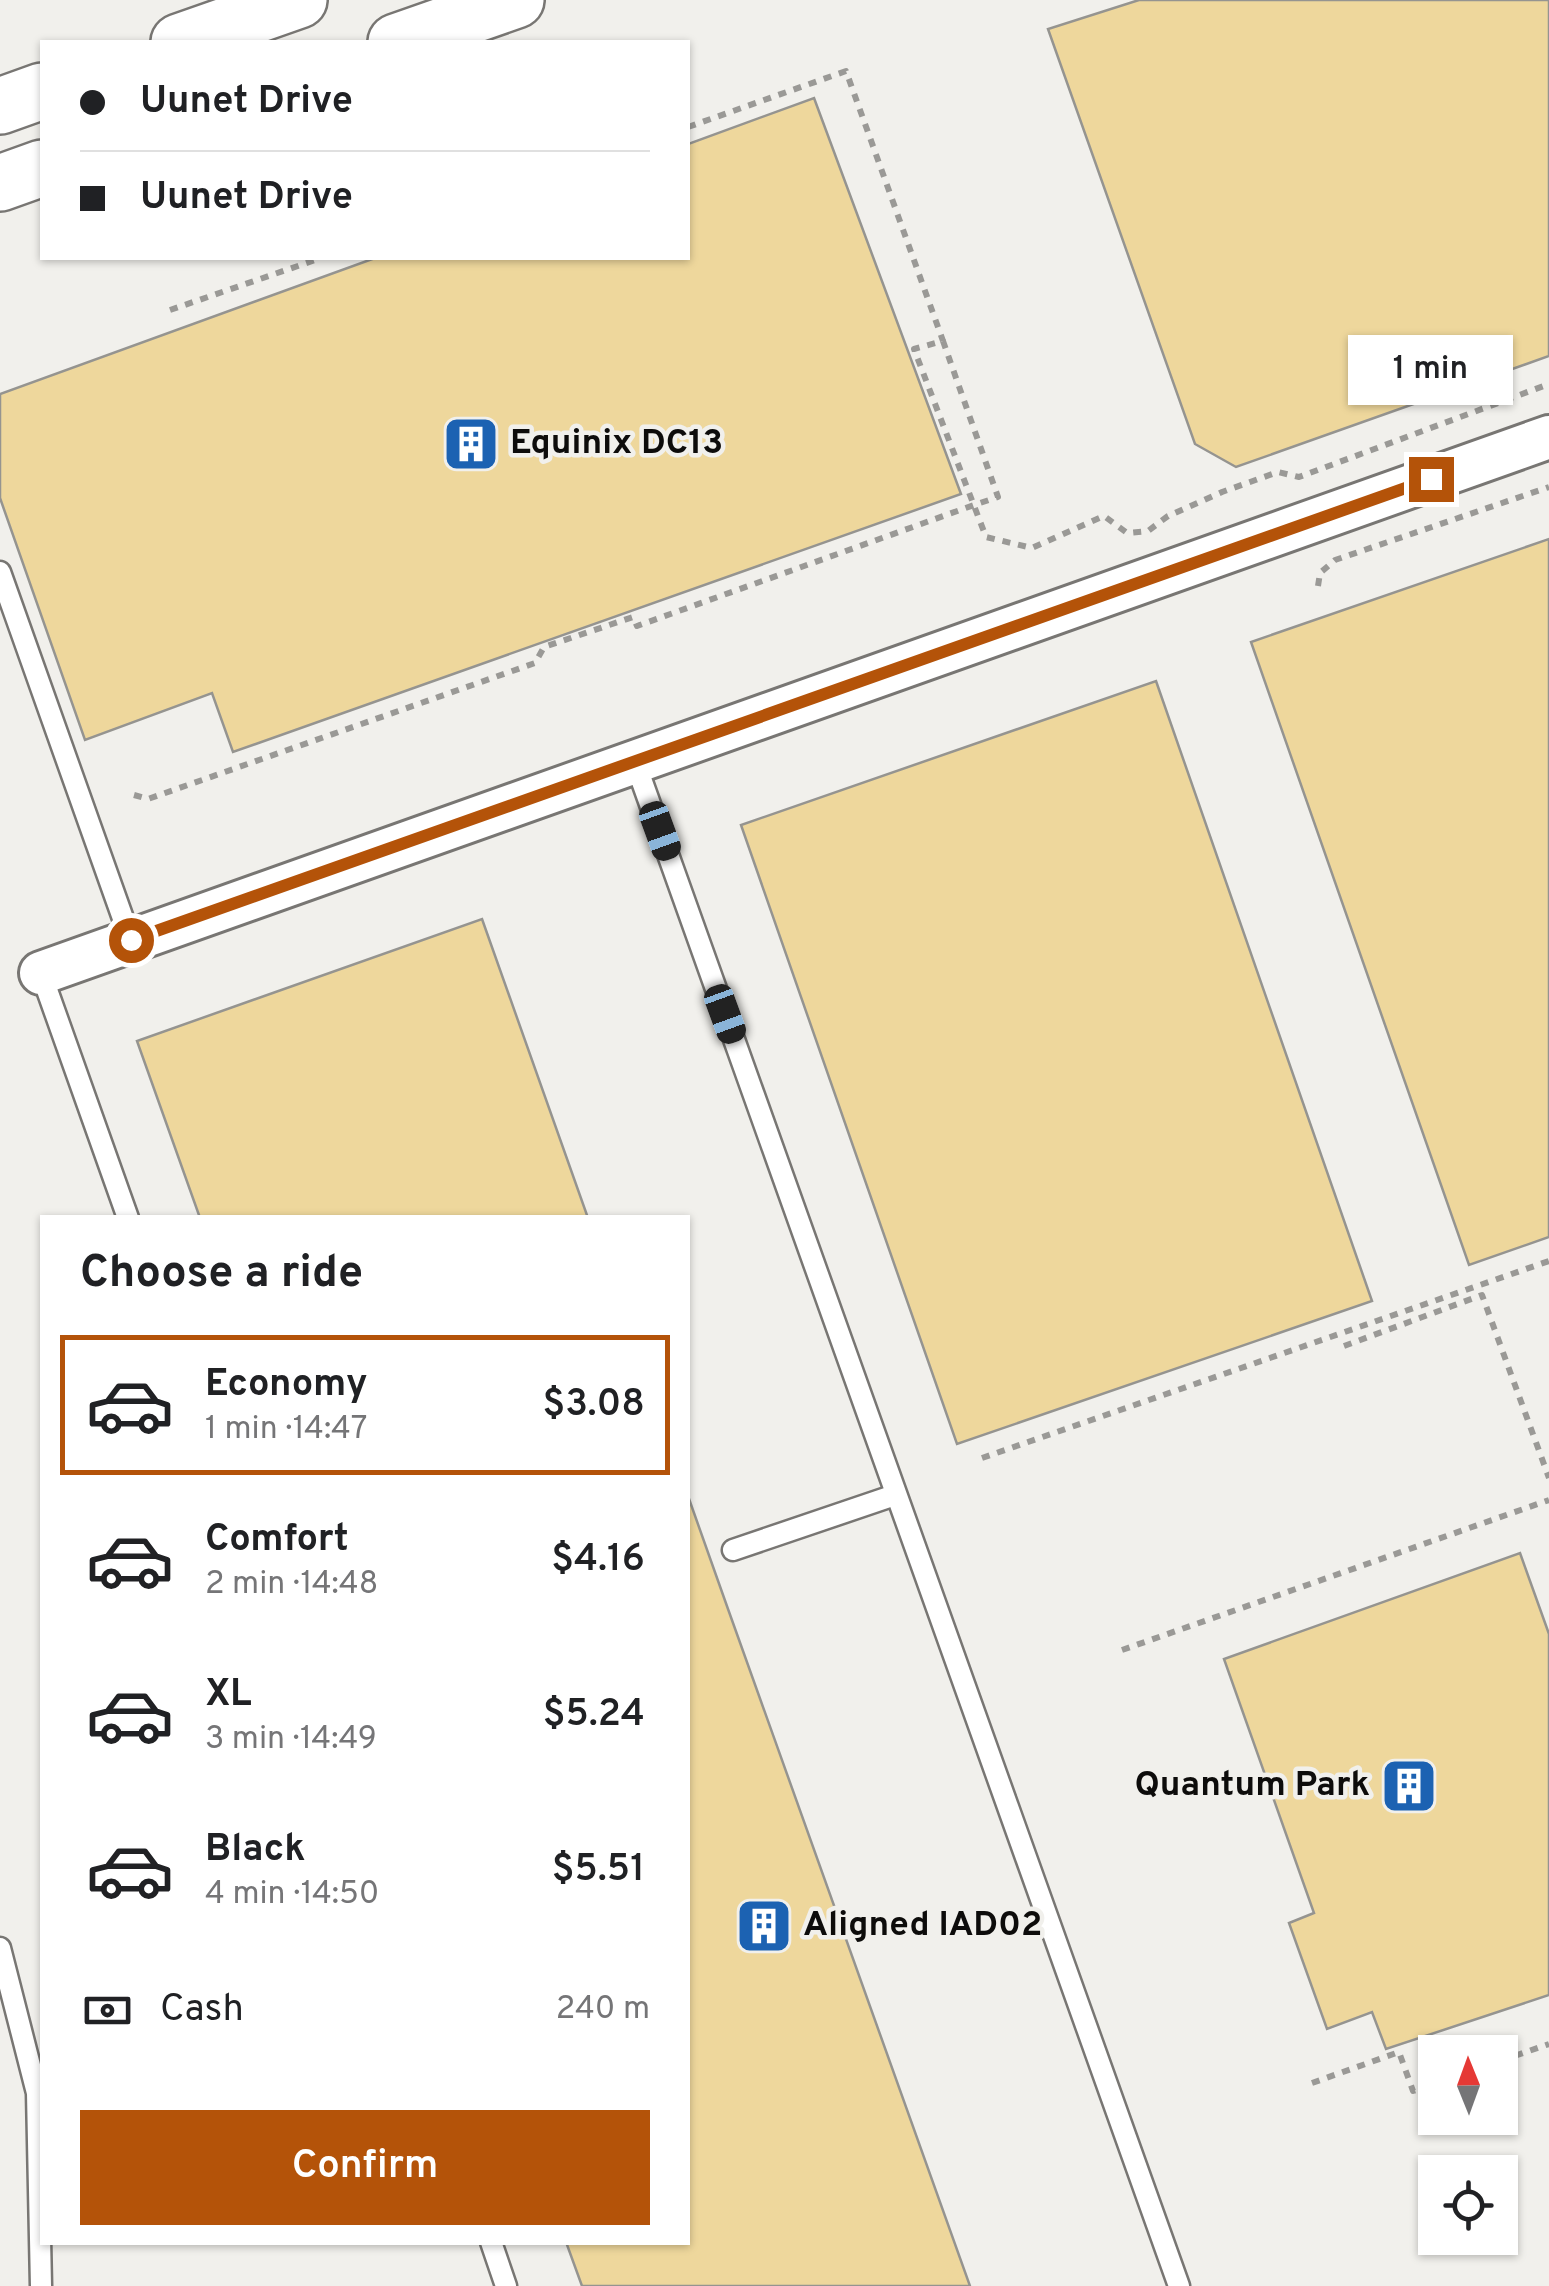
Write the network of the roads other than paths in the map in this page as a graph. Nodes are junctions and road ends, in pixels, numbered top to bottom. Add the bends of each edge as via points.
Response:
1 (300, 0) edge
2 (516, 0) edge
3 (185, 40) edge
4 (402, 40) edge
5 (40, 92) edge
6 (0, 106) edge
7 (40, 169) edge
8 (0, 183) edge
9 (1549, 437) edge
10 (0, 572) edge
11 (635, 762) junction
12 (131, 940) junction
13 (41, 974) joint
14 (127, 1215) edge
15 (894, 1496) junction
16 (733, 1550) dead end
17 (0, 1948) edge
18 (40, 2238) edge
19 (40, 2245) edge
20 (492, 2245) edge
21 (41, 2286) edge
22 (506, 2286) edge
23 (1180, 2286) edge

1 - 3 main road
2 - 4 main road
5 - 6 main road
7 - 8 main road
9 - 11 street
10 - 12 lane
11 - 12 street
11 - 15 lane
12 - 13 street
13 - 14 lane
15 - 16 lane
15 - 23 lane
17 - 18 lane via 37,2093
19 - 21 lane
20 - 22 lane

